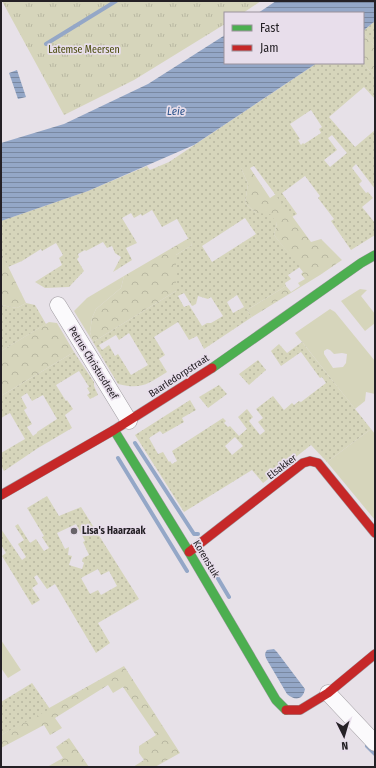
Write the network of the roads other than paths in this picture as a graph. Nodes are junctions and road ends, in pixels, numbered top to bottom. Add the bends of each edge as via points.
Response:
1 (375, 255) edge
2 (58, 305) dead end
3 (129, 421) junction
4 (114, 430) junction
5 (1, 495) edge
6 (375, 534) edge
7 (189, 552) junction
8 (375, 654) edge
9 (328, 693) junction
10 (375, 743) edge

1 - 3 street, Baarledorpstraat via 198,378
2 - 3 street, Petrus Christusdreef
3 - 4 street, Baarledorpstraat
4 - 5 street, Baarledorpstraat
4 - 7 street, Korenstuk
6 - 7 street, Elsakker via 318,462 310,461 304,463
7 - 9 street, Korenstuk via 276,700 286,710 300,710
8 - 9 street
9 - 10 street

